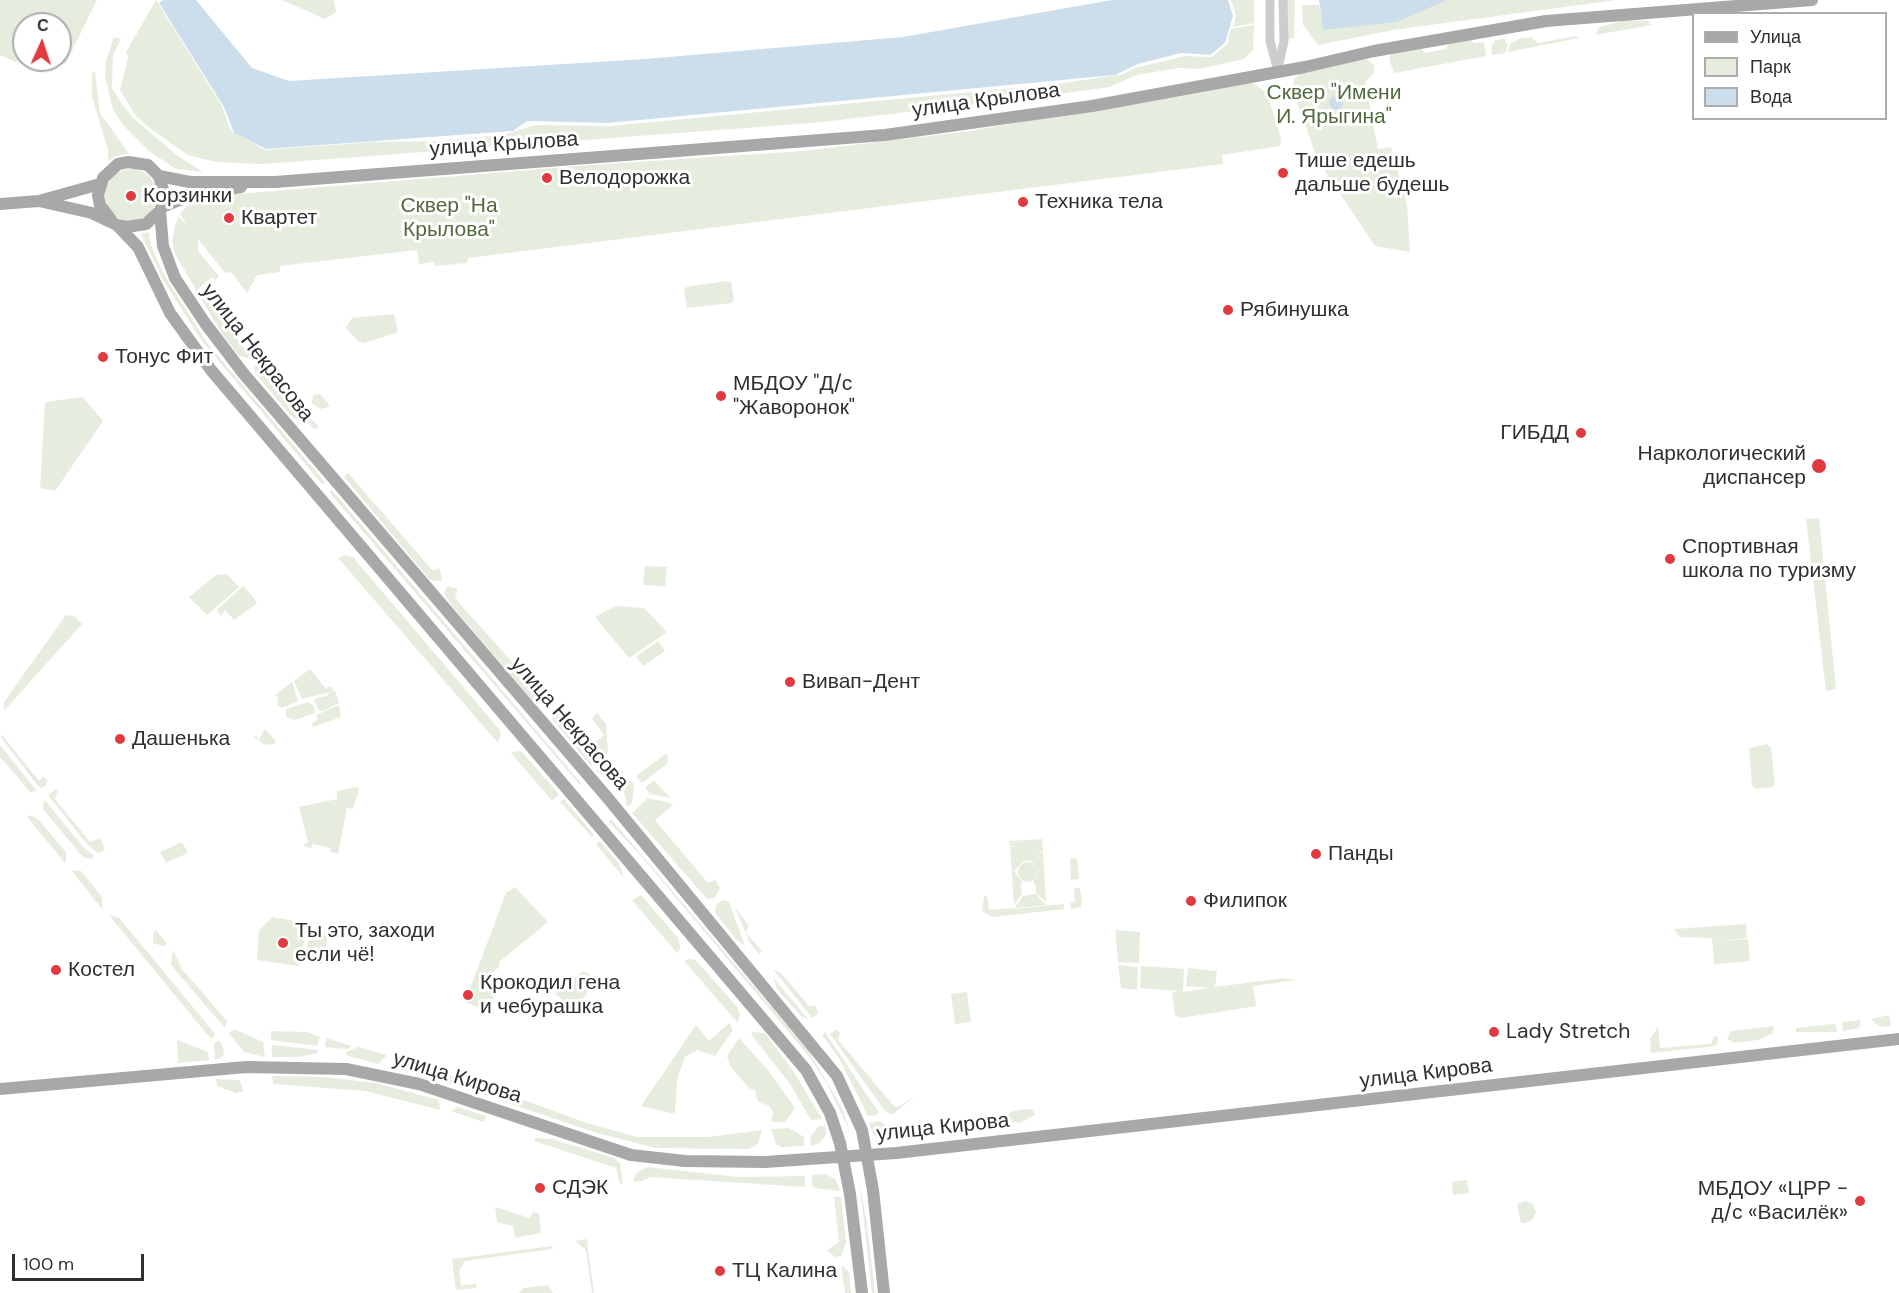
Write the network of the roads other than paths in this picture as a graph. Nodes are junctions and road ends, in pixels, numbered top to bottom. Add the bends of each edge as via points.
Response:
1 (1270, 0) edge
2 (1283, 0) edge
3 (1812, 0) edge
4 (1278, 71) junction
5 (158, 174) junction
6 (275, 182) junction
7 (100, 184) junction
8 (39, 201) junction
9 (0, 204) edge
10 (161, 209) junction
11 (115, 223) junction
12 (1899, 1040) edge
13 (0, 1089) edge
14 (867, 1156) junction
15 (842, 1157) junction
16 (862, 1293) edge
17 (884, 1293) edge

1 - 4 street via 1270,41
2 - 4 street via 1284,41
3 - 4 main road, улица Крылова via 1546,21
4 - 6 main road, улица Крылова via 1092,106 885,135
5 - 6 main road, улица Крылова via 190,182
5 - 7 main road, улица Крылова via 148,165 128,162 109,170
5 - 10 main road via 165,197
6 - 10 main road via 202,193
7 - 8 main road, улица Крылова
7 - 11 main road via 100,205
8 - 9 main road, улица Крылова
8 - 11 main road via 65,205
10 - 11 main road via 146,224 127,227
10 - 14 main road, улица Некрасова via 168,262 205,323 243,373 606,796 803,1033 837,1076 862,1131
11 - 15 main road, улица Некрасова via 138,247 170,313 211,370 806,1070 830,1113
12 - 14 main road, улица Кирова
13 - 15 main road, улица Кирова via 246,1067 345,1070 419,1084 631,1155 713,1163
14 - 15 main road, улица Кирова
14 - 17 main road, улица Некрасова
15 - 16 main road, улица Некрасова

